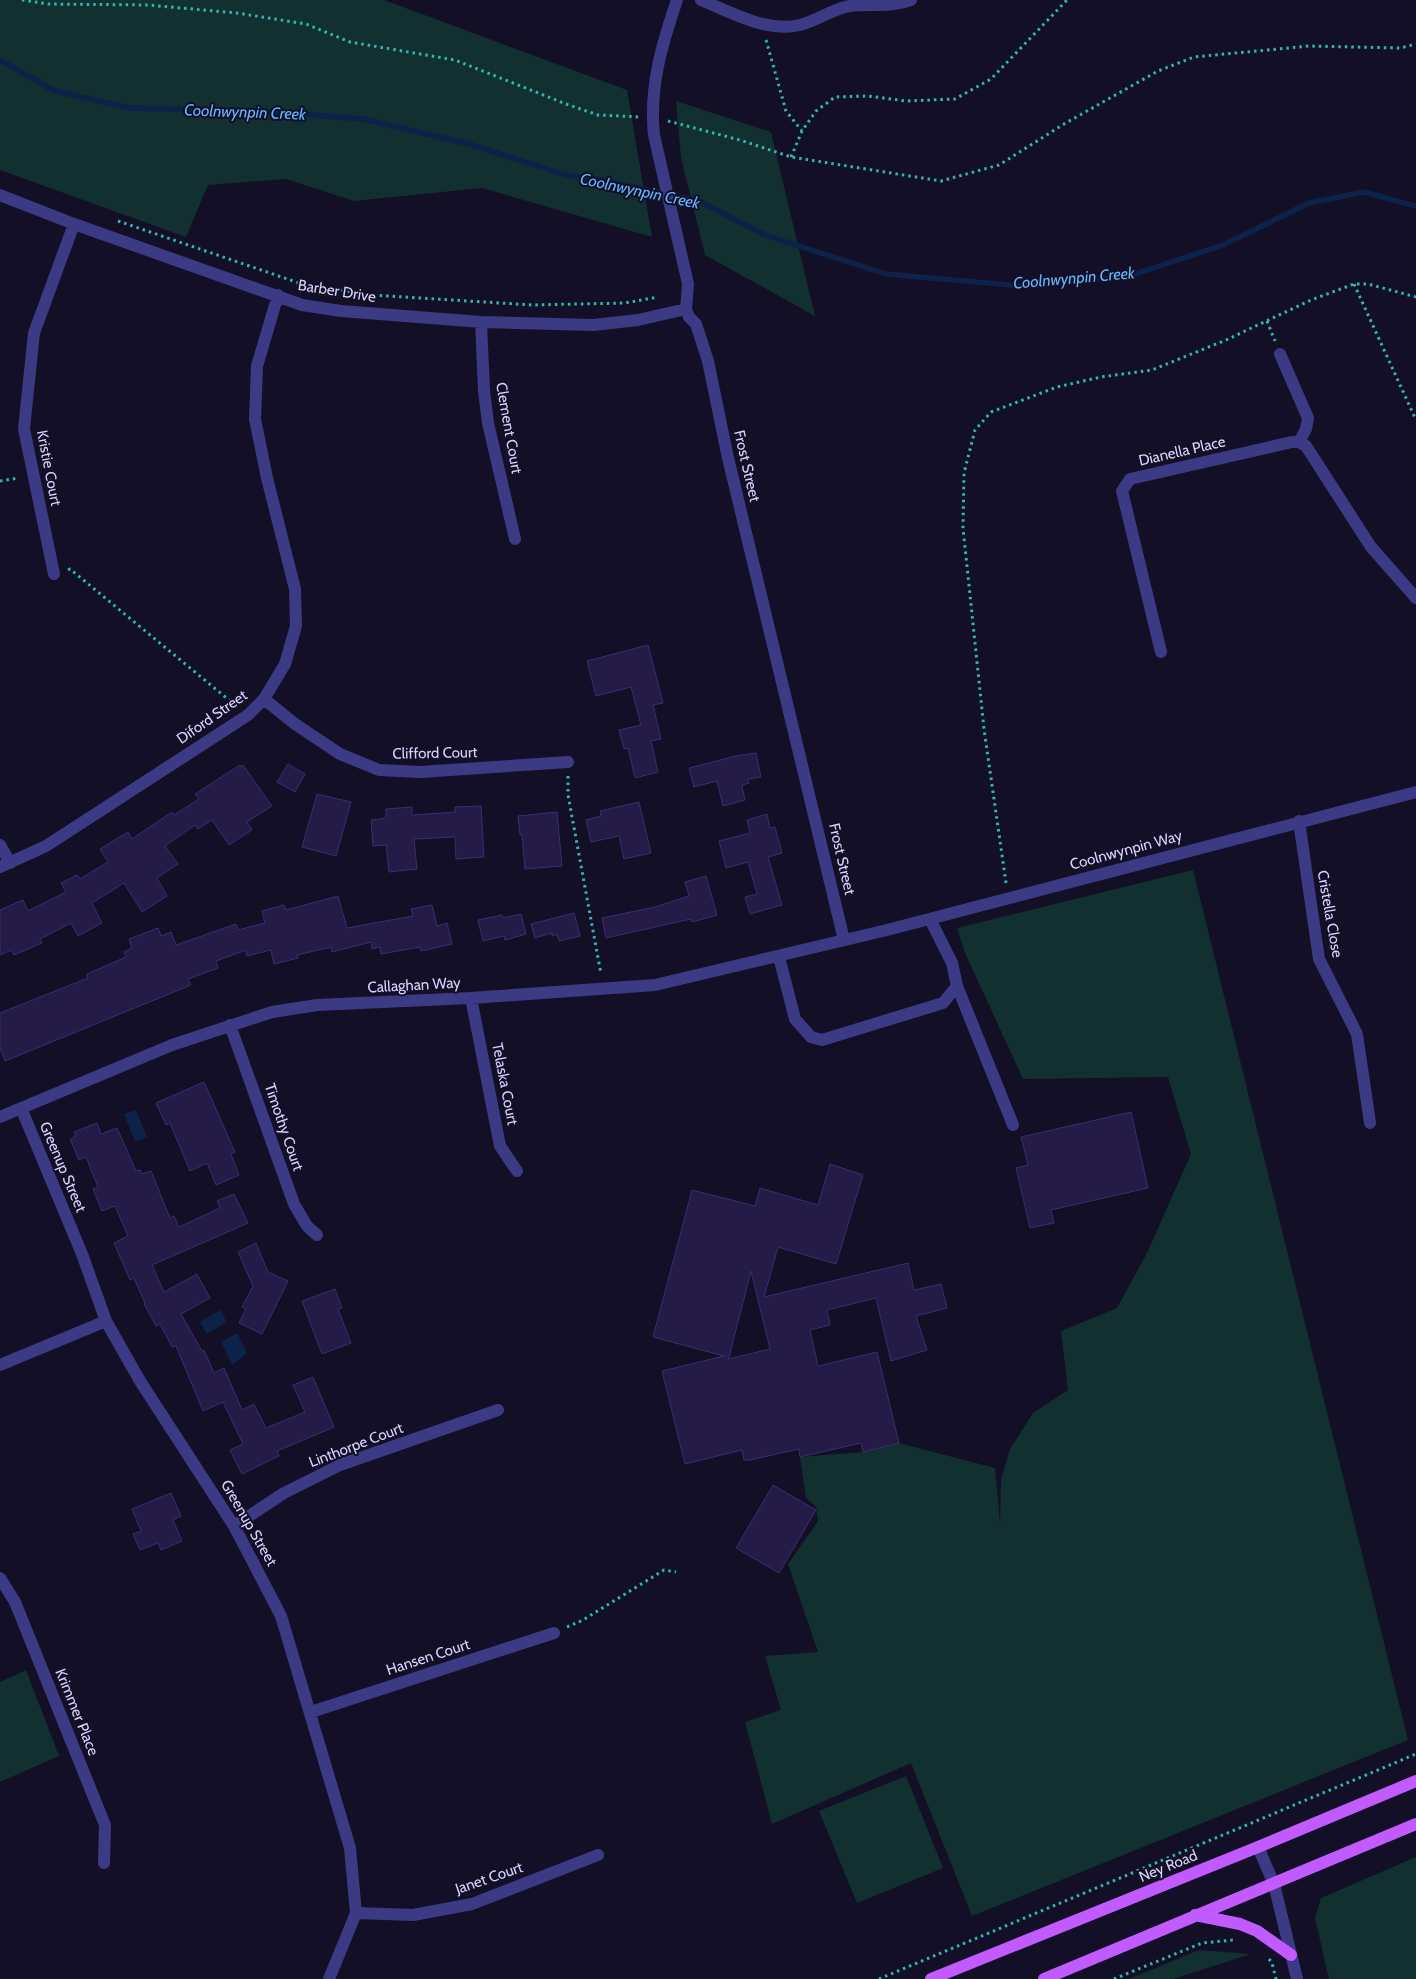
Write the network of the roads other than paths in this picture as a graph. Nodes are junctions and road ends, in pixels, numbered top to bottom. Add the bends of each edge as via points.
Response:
1 (677, 0) edge
2 (701, 0) edge
3 (911, 0) edge
4 (849, 3) edge
5 (0, 196) edge
6 (74, 224) junction
7 (278, 295) junction
8 (686, 309) junction
9 (481, 322) junction
10 (1280, 354) road end
11 (1300, 442) junction
12 (515, 539) dead end
13 (54, 574) road end
14 (1416, 598) edge
15 (1161, 652) dead end
16 (264, 699) junction
17 (568, 762) road end
18 (1416, 792) edge
19 (1298, 821) junction
20 (0, 845) edge
21 (5, 865) edge
22 (930, 919) junction
23 (844, 940) junction
24 (780, 957) junction
25 (957, 986) junction
26 (472, 998) junction
27 (230, 1025) junction
28 (21, 1108) junction
29 (0, 1117) edge
30 (1370, 1123) dead end
31 (1013, 1125) dead end
32 (517, 1171) dead end
33 (317, 1236) dead end
34 (106, 1321) junction
35 (0, 1365) edge
36 (498, 1410) dead end
37 (234, 1526) junction
38 (0, 1578) edge
39 (554, 1633) road end
40 (311, 1712) junction
41 (1416, 1781) edge
42 (1416, 1824) edge
43 (1258, 1847) junction
44 (598, 1854) dead end
45 (104, 1863) dead end
46 (1274, 1884) junction
47 (356, 1913) junction
48 (1195, 1915) junction
49 (1291, 1955) junction
50 (330, 1979) edge
51 (931, 1979) edge
52 (1044, 1979) edge
53 (1297, 1979) edge

1 - 8 street via 657,66 652,117 688,284
2 - 4 street via 761,23 781,27 798,25
3 - 4 street via 882,6
5 - 6 street, Barber Drive
6 - 7 street, Barber Drive
6 - 13 street, Kristie Court via 34,333 24,428
7 - 9 street, Barber Drive via 302,305
7 - 16 street, Diford Street via 257,366 255,419 295,590 296,626 285,664
8 - 9 street, Barber Drive via 638,320 593,324
8 - 23 street, Frost Street via 696,324 708,361 730,468
9 - 12 street, Clement Court via 488,423
10 - 11 street via 1308,418
11 - 14 street via 1306,446 1371,546
11 - 15 street, Dianella Place via 1130,479 1122,491
16 - 17 street, Clifford Court via 294,724 340,754 379,770 420,772
16 - 21 street, Diford Street via 248,715 81,825
18 - 19 street, Coolnwynpin Way
19 - 22 street, Coolnwynpin Way
19 - 30 street, Cristella Close via 1319,959 1357,1034
20 - 21 street
22 - 23 street, Coolnwynpin Way
22 - 25 street via 952,963
23 - 24 street, Callaghan Way
24 - 25 street via 795,1019 811,1037 822,1040 943,1003
24 - 26 street, Callaghan Way via 655,985
25 - 31 street
26 - 27 street, Callaghan Way via 317,1004 272,1012
26 - 32 street, Telaska Court via 500,1146
27 - 28 street, Callaghan Way via 172,1045
27 - 33 street, Timothy Court via 294,1204
28 - 29 street, Callaghan Way
28 - 34 street, Greenup Street via 82,1254
34 - 35 street
34 - 37 street, Greenup Street via 140,1381
36 - 37 street, Linthorpe Court via 340,1465 284,1493
37 - 40 street, Greenup Street via 282,1616
38 - 45 street, Krimmer Place via 15,1602 105,1825
39 - 40 street, Hansen Court
40 - 47 street, Greenup Street via 350,1848
41 - 43 main road, Ney Road
42 - 46 main road
43 - 46 street
43 - 51 main road, Ney Road
44 - 47 street, Janet Court via 472,1904 413,1915
46 - 48 main road
46 - 49 street
47 - 50 street, Greenup Street
48 - 49 main road via 1240,1924 1257,1931
48 - 52 main road
49 - 53 street

